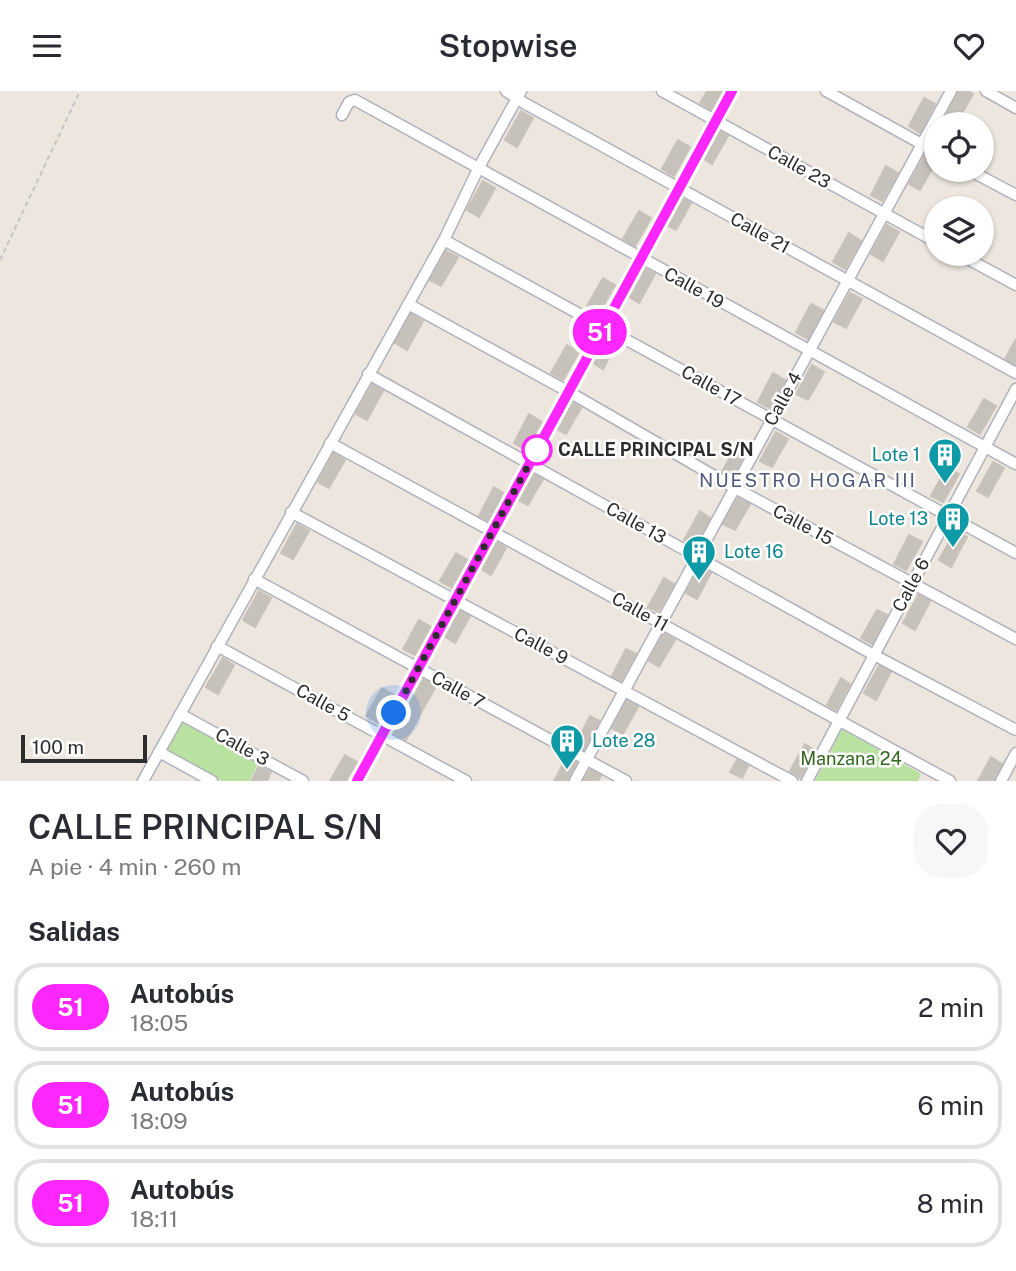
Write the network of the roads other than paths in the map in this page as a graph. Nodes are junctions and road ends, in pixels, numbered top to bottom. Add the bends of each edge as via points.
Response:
1 (506, 91) edge
2 (662, 91) edge
3 (732, 91) edge
4 (826, 91) edge
5 (951, 91) edge
6 (986, 91) edge
7 (519, 95) edge
8 (1016, 108) edge
9 (342, 115) dead end
10 (715, 121) junction
11 (922, 144) junction
12 (479, 167) junction
13 (992, 182) edge
14 (679, 188) junction
15 (1016, 195) edge
16 (884, 213) junction
17 (924, 235) edge
18 (443, 240) junction
19 (641, 258) junction
20 (981, 266) edge
21 (848, 281) junction
22 (1016, 285) edge
23 (408, 305) junction
24 (603, 327) junction
25 (809, 351) junction
26 (1016, 373) edge
27 (368, 374) junction
28 (1016, 389) edge
29 (569, 392) junction
30 (772, 419) junction
31 (330, 443) junction
32 (985, 447) junction
33 (529, 464) junction
34 (1016, 464) edge
35 (734, 488) junction
36 (291, 512) junction
37 (948, 516) junction
38 (492, 532) junction
39 (1016, 553) edge
40 (697, 557) junction
41 (254, 579) junction
42 (912, 583) junction
43 (456, 600) junction
44 (661, 624) junction
45 (1016, 639) edge
46 (218, 646) junction
47 (874, 655) junction
48 (418, 668) junction
49 (624, 691) junction
50 (180, 714) junction
51 (839, 721) junction
52 (1016, 730) edge
53 (382, 736) junction
54 (159, 752) junction
55 (1016, 753) edge
56 (587, 760) junction
57 (143, 781) edge
58 (212, 781) edge
59 (303, 781) edge
60 (357, 781) edge
61 (466, 781) edge
62 (575, 781) edge
63 (626, 781) edge
64 (792, 781) edge
65 (807, 781) edge
66 (950, 781) edge
67 (1001, 781) edge

1 - 7 street, Calle 21
2 - 10 street, Calle 23
3 - 10 street
4 - 11 street
5 - 11 street, Calle 4
6 - 8 street
7 - 12 street
7 - 14 street, Calle 21
9 - 12 street, Calle 19 via 355,100
10 - 14 street
10 - 16 street, Calle 23
11 - 16 street, Calle 4
12 - 18 street
12 - 19 street, Calle 19
13 - 15 street
14 - 19 street
14 - 21 street, Calle 21
16 - 17 street, Calle 23
16 - 21 street, Calle 4
18 - 23 street
18 - 24 street, Calle 17
19 - 24 street
19 - 25 street, Calle 19
20 - 22 street
21 - 25 street, Calle 4
21 - 26 street, Calle 21
23 - 27 street
23 - 29 street, Calle 15
24 - 29 street
24 - 30 street, Calle 17
25 - 30 street, Calle 4
25 - 32 street, Calle 19
27 - 31 street
27 - 33 street, Calle 13
28 - 32 street, Calle 6
29 - 33 street
29 - 35 street, Calle 15
30 - 35 street, Calle 4
30 - 37 street, Calle 17
31 - 36 street
31 - 38 street, Calle 11
32 - 34 street, Calle 19
32 - 37 street, Calle 6
33 - 38 street
33 - 40 street, Calle 13
35 - 40 street, Calle 4
35 - 42 street, Calle 15
36 - 41 street
36 - 43 street, Calle 9
37 - 39 street, Calle 17
37 - 42 street, Calle 6
38 - 43 street
38 - 44 street, Calle 11
40 - 44 street, Calle 4
40 - 47 street, Calle 13
41 - 46 street
41 - 48 street, Calle 7
42 - 45 street, Calle 15
42 - 47 street, Calle 6
43 - 48 street
43 - 49 street, Calle 9
44 - 49 street, Calle 4
44 - 51 street, Calle 11
46 - 50 street
46 - 53 street, Calle 5
47 - 51 street, Calle 6
47 - 52 street, Calle 13
48 - 53 street
48 - 56 street, Calle 7
49 - 56 street, Calle 4
49 - 64 street, Calle 9
50 - 54 street
50 - 59 street, Calle 3
51 - 65 street, Calle 6
51 - 66 street, Calle 11
53 - 60 street
53 - 61 street, Calle 5
54 - 57 street
54 - 58 street
55 - 67 street
56 - 62 street, Calle 4
56 - 63 street, Calle 7

